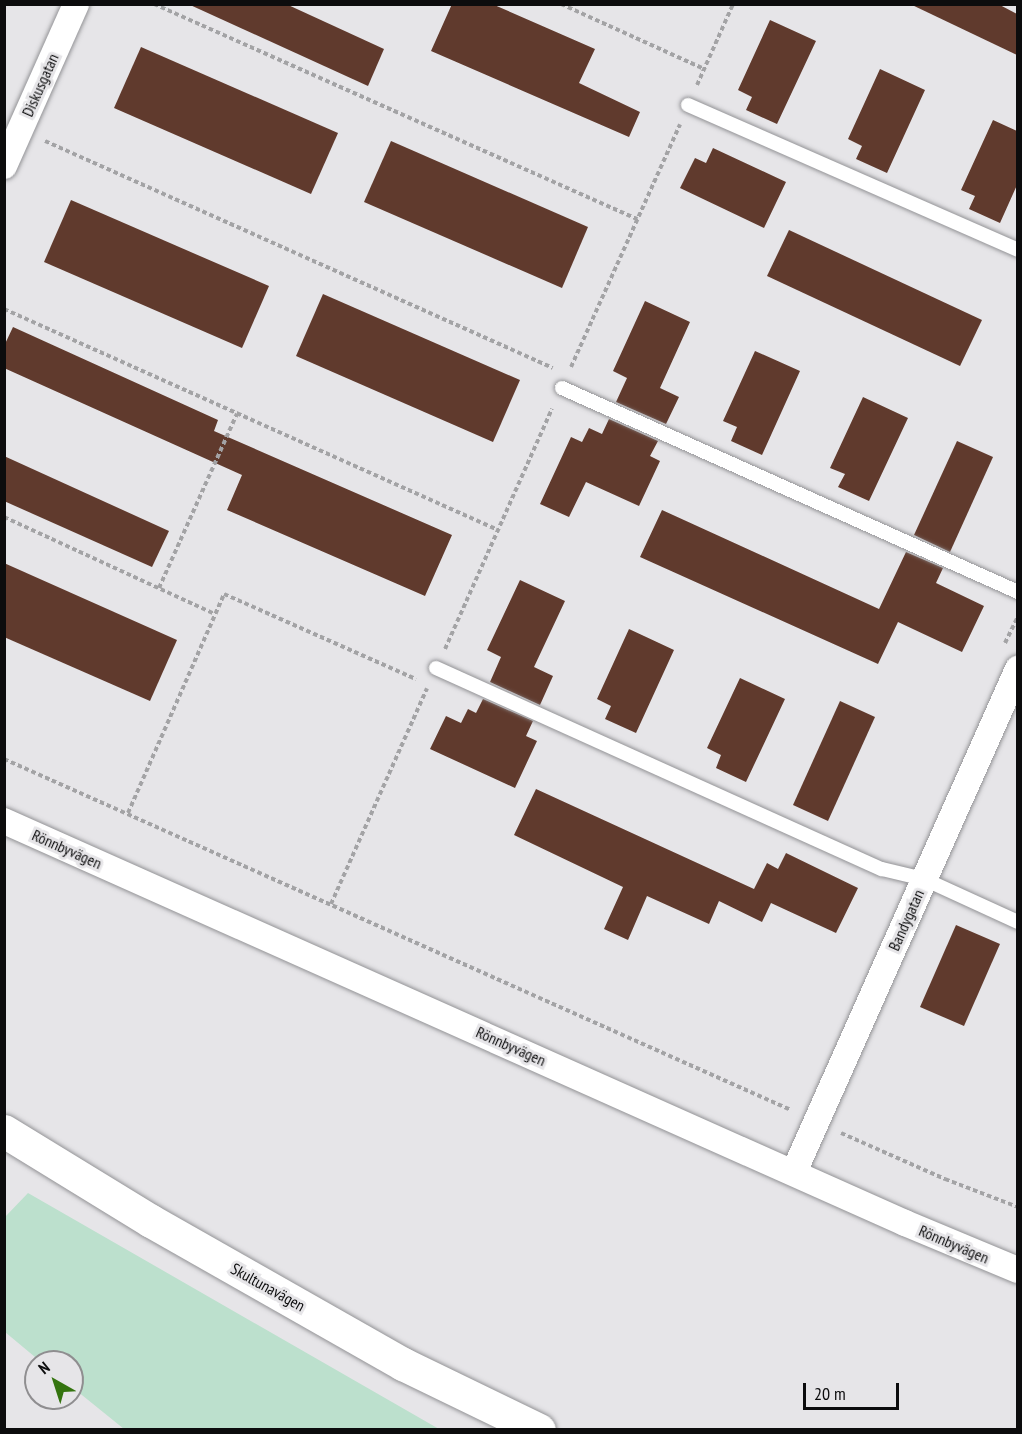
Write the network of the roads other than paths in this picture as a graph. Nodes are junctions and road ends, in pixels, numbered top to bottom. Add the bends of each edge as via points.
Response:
1 (76, 4) edge
2 (688, 105) road end
3 (4, 166) edge
4 (1017, 250) edge
5 (562, 388) road end
6 (1017, 592) edge
7 (436, 668) road end
8 (1017, 669) edge
9 (4, 821) edge
10 (924, 879) junction
11 (1017, 922) edge
12 (4, 1131) edge
13 (794, 1172) junction
14 (1017, 1270) edge
15 (539, 1430) edge

1 - 3 street, Diskusgatan
2 - 4 lane
5 - 6 lane
7 - 10 lane via 882,869
8 - 10 street, Bandygatan
9 - 13 street, Rönnbyvägen
10 - 11 lane
10 - 13 street, Bandygatan
12 - 15 main road, Skultunavägen via 151,1221 402,1364
13 - 14 street, Rönnbyvägen

